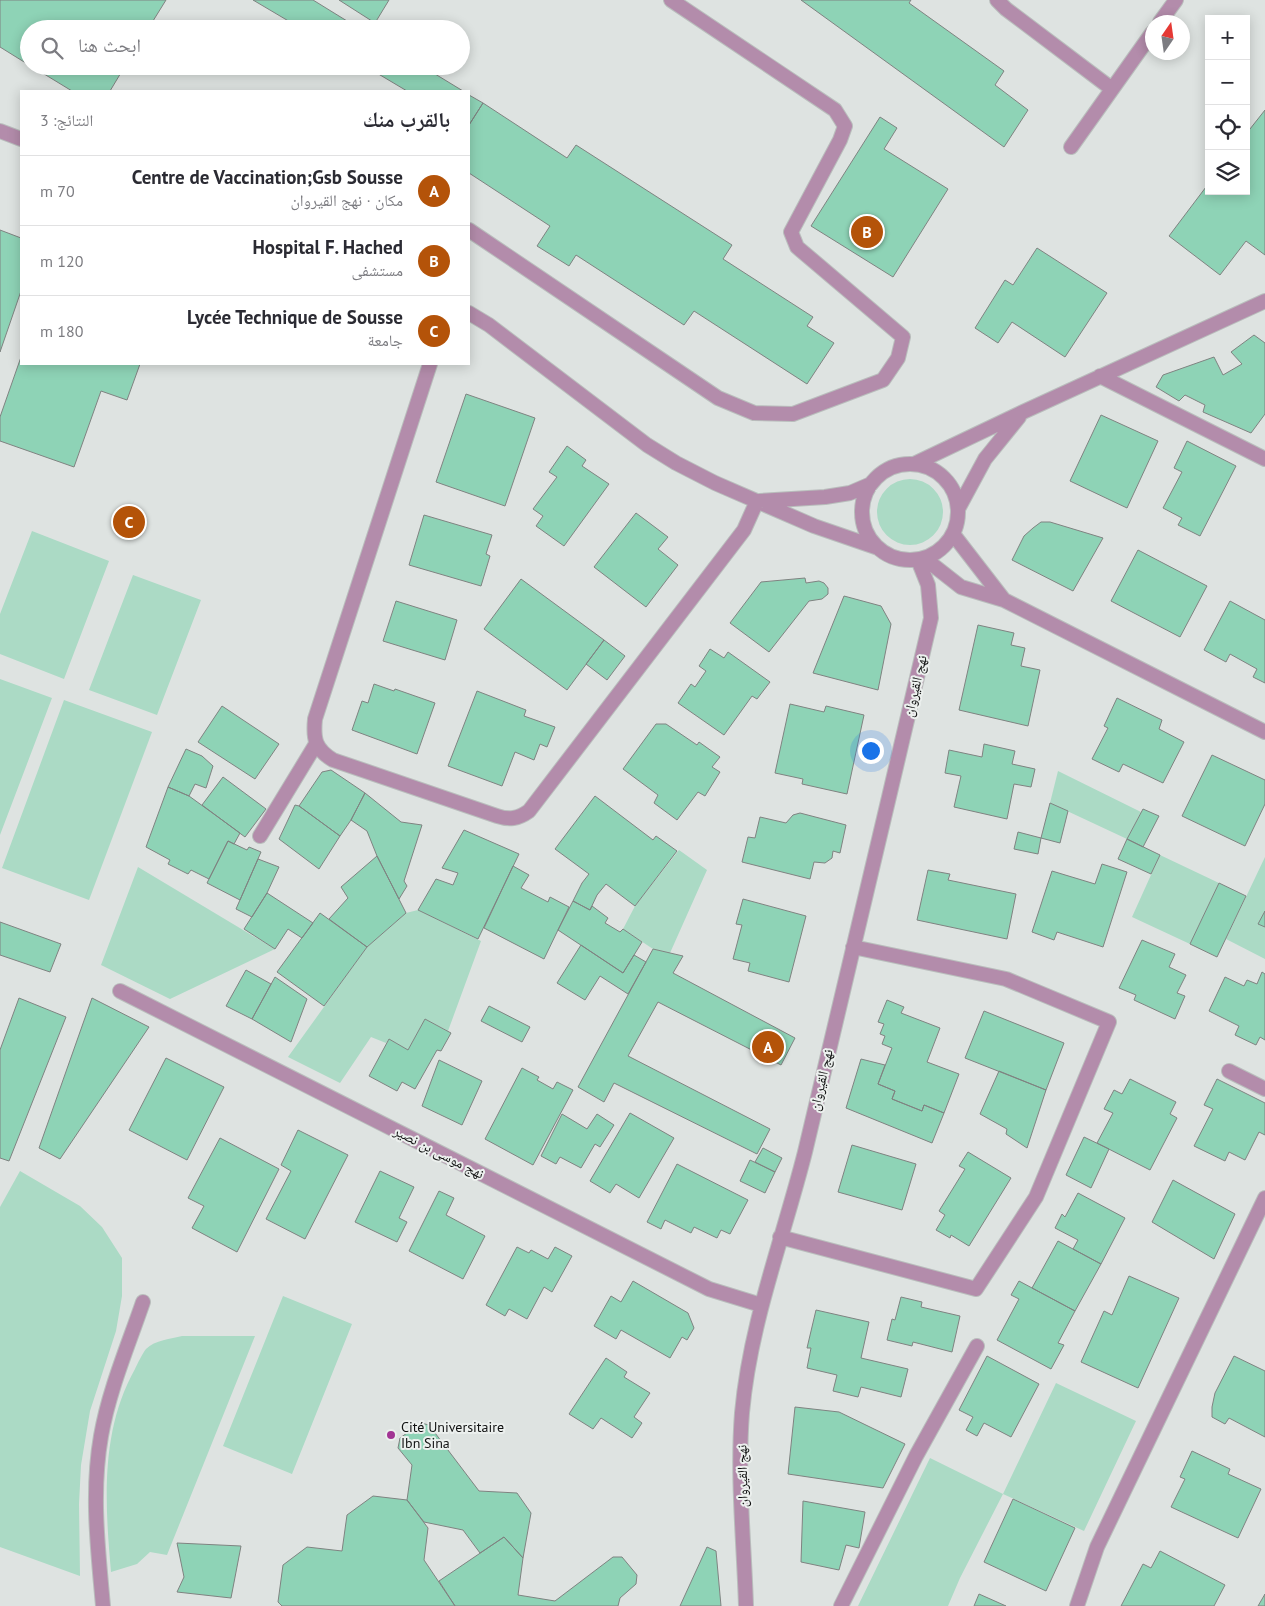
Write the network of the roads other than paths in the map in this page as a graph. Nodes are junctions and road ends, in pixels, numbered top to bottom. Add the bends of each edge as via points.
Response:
1 (671, 0) edge
2 (997, 0) edge
3 (1176, 0) edge
4 (1165, 15) edge
5 (1145, 43) edge
6 (1112, 89) junction
7 (0, 131) edge
8 (20, 139) edge
9 (1071, 147) dead end
10 (470, 231) edge
11 (1265, 301) edge
12 (470, 314) edge
13 (430, 365) edge
14 (1100, 376) junction
15 (1023, 412) junction
16 (1265, 459) edge
17 (914, 464) junction
18 (871, 484) junction
19 (757, 501) junction
20 (958, 509) junction
21 (953, 534) junction
22 (878, 548) junction
23 (921, 559) junction
24 (1004, 600) junction
25 (1265, 732) edge
26 (316, 744) junction
27 (260, 836) dead end
28 (853, 947) junction
29 (120, 991) dead end
30 (1229, 1071) dead end
31 (1265, 1089) edge
32 (1265, 1198) edge
33 (780, 1238) junction
34 (143, 1302) dead end
35 (761, 1305) junction
36 (977, 1346) dead end
37 (103, 1606) edge
38 (746, 1606) edge
39 (841, 1606) edge
40 (1077, 1606) edge

1 - 10 street via 835,110 845,126 791,232 797,247 903,337 898,358 883,380 793,414 754,412 718,398
2 - 6 street
3 - 4 street
5 - 6 street
6 - 9 street
7 - 8 street
11 - 14 street
12 - 19 street via 647,445 715,483
13 - 26 street via 315,719
14 - 15 street
14 - 16 street
15 - 17 street
15 - 20 street via 985,459
17 - 18 street via 894,466
17 - 20 street via 940,474 949,484
18 - 19 street via 850,493 825,497
18 - 22 street via 861,510 868,538
19 - 22 street via 814,526
19 - 26 street via 744,530 522,816 506,819 333,760
20 - 21 street
21 - 23 street via 941,549
21 - 24 street
22 - 23 street via 897,559
23 - 24 street via 961,587
23 - 28 street, نهج القيروان via 928,585 931,618
24 - 25 street
26 - 27 street
28 - 33 street, نهج القيروان via 804,1156
28 - 33 street via 1006,979 1109,1022 1036,1198 976,1289
29 - 35 street, نهج موسى بن نصير via 709,1289
30 - 31 street
32 - 40 street via 1097,1547
33 - 35 street, نهج القيروان
34 - 37 street via 101,1435 95,1504
35 - 38 street, نهج القيروان via 748,1359 742,1414 740,1456
36 - 39 street via 916,1456

